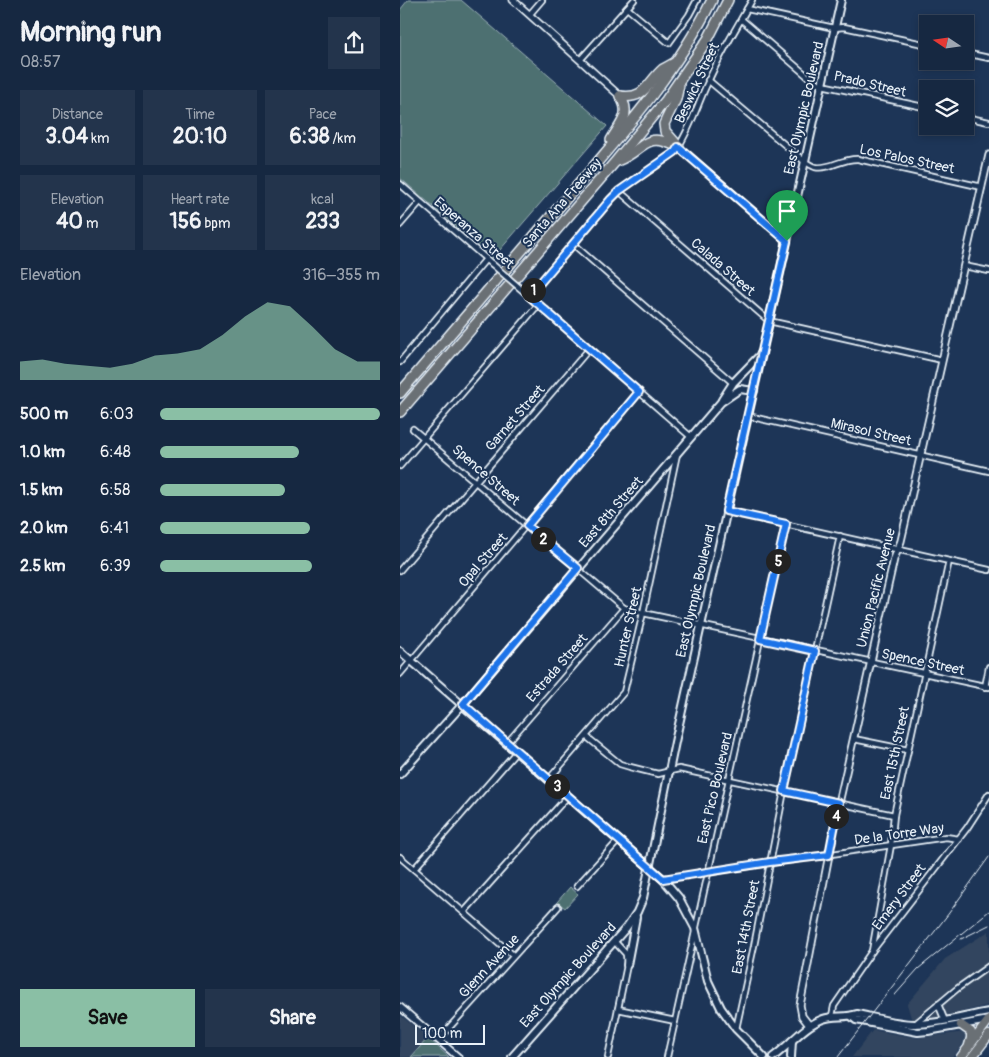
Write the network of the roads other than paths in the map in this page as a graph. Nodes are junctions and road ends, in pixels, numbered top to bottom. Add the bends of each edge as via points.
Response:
1 (513, 0) edge
2 (542, 0) edge
3 (634, 0) edge
4 (697, 0) edge
5 (712, 0) edge
6 (728, 0) edge
7 (752, 0) edge
8 (841, 0) edge
9 (627, 8) junction
10 (747, 9) junction
11 (530, 14) junction
12 (742, 20) junction
13 (834, 28) junction
14 (919, 43) edge
15 (974, 55) edge
16 (989, 58) edge
17 (580, 60) junction
18 (677, 62) junction
19 (708, 80) junction
20 (680, 82) junction
21 (822, 85) junction
22 (620, 96) junction
23 (919, 106) edge
24 (974, 119) edge
25 (989, 122) edge
26 (678, 147) junction
27 (989, 155) edge
28 (602, 157) junction
29 (804, 161) junction
30 (615, 162) junction
31 (987, 176) edge
32 (400, 184) edge
33 (982, 187) junction
34 (619, 191) junction
35 (420, 202) junction
36 (400, 225) edge
37 (787, 241) junction
38 (573, 244) junction
39 (486, 259) junction
40 (964, 266) junction
41 (989, 271) edge
42 (529, 296) junction
43 (538, 305) junction
44 (769, 321) junction
45 (589, 349) junction
46 (762, 353) junction
47 (942, 360) junction
48 (400, 362) edge
49 (733, 383) junction
50 (754, 391) junction
51 (639, 392) junction
52 (400, 393) edge
53 (721, 402) junction
54 (400, 412) edge
55 (748, 416) junction
56 (413, 429) dead end
57 (424, 437) junction
58 (691, 437) junction
59 (677, 454) junction
60 (921, 455) junction
61 (400, 466) edge
62 (989, 471) edge
63 (476, 481) junction
64 (726, 511) junction
65 (786, 524) junction
66 (527, 526) junction
67 (840, 536) junction
68 (897, 550) junction
69 (949, 561) junction
70 (578, 568) junction
71 (400, 570) edge
72 (989, 570) edge
73 (624, 608) junction
74 (643, 613) junction
75 (701, 626) junction
76 (760, 639) junction
77 (400, 651) edge
78 (815, 651) junction
79 (412, 661) junction
80 (870, 663) junction
81 (989, 667) edge
82 (400, 674) edge
83 (924, 674) junction
84 (987, 687) edge
85 (463, 704) junction
86 (586, 737) junction
87 (854, 739) junction
88 (507, 742) junction
89 (908, 750) junction
90 (517, 751) junction
91 (669, 770) junction
92 (400, 774) edge
93 (549, 779) junction
94 (729, 779) junction
95 (784, 791) junction
96 (989, 794) edge
97 (568, 796) junction
98 (839, 803) junction
99 (894, 815) junction
100 (959, 839) junction
101 (619, 840) junction
102 (891, 845) junction
103 (829, 855) junction
104 (400, 857) edge
105 (770, 862) junction
106 (649, 866) junction
107 (414, 869) junction
108 (708, 872) junction
109 (663, 879) junction
110 (577, 886) dead end
111 (558, 907) dead end
112 (464, 912) junction
113 (637, 912) junction
114 (695, 928) junction
115 (614, 942) junction
116 (872, 951) junction
117 (513, 955) junction
118 (627, 965) junction
119 (989, 966) edge
120 (938, 1004) junction
121 (400, 1007) edge
122 (618, 1009) junction
123 (989, 1012) edge
124 (832, 1016) junction
125 (989, 1020) edge
126 (675, 1021) junction
127 (945, 1021) junction
128 (810, 1025) junction
129 (961, 1026) junction
130 (914, 1028) junction
131 (736, 1029) junction
132 (989, 1035) edge
133 (438, 1040) junction
134 (792, 1041) junction
135 (967, 1050) junction
136 (458, 1057) edge
137 (512, 1057) edge
138 (608, 1057) edge
139 (667, 1057) edge
140 (764, 1057) edge
141 (773, 1057) edge
142 (791, 1057) edge
143 (961, 1057) edge
144 (972, 1057) edge

1 - 11 street
2 - 11 street
3 - 9 street
4 - 9 street via 669,43
5 - 18 highway, Santa Ana Freeway
6 - 20 highway, Santa Ana Freeway
7 - 10 street, Beswick Street
8 - 13 main road, East Olympic Boulevard
9 - 17 street
10 - 12 street, Beswick Street
10 - 13 street
11 - 17 street
12 - 19 street, Beswick Street
12 - 21 street, Prado Street
13 - 14 street via 844,27
13 - 21 main road, East Olympic Boulevard
15 - 16 street
17 - 22 street
18 - 22 highway via 663,70 637,95
18 - 28 highway, Santa Ana Freeway
19 - 26 street, Beswick Street
19 - 29 street, Los Palos Street
20 - 26 highway via 664,124
20 - 30 highway, Santa Ana Freeway
21 - 23 street, Prado Street
21 - 29 main road, East Olympic Boulevard
22 - 28 highway via 626,105 626,113
24 - 25 street
26 - 30 highway via 664,140 652,139 628,157
26 - 34 street, Beswick Street
26 - 37 street
27 - 31 street, Union Pacific Avenue
28 - 52 highway, Santa Ana Freeway
29 - 33 street, Los Palos Street via 815,167 824,167 858,159
29 - 37 main road, East Olympic Boulevard
30 - 54 highway, Santa Ana Freeway
31 - 33 street, Union Pacific Avenue
32 - 35 street, Esperanza Street
33 - 40 street, Union Pacific Avenue
34 - 38 street, Beswick Street
34 - 44 street, Calada Street
35 - 36 street
35 - 39 street, Esperanza Street
37 - 44 main road, East Olympic Boulevard
38 - 42 street, Beswick Street
38 - 49 street
39 - 42 street, Esperanza Street, bridge
39 - 48 street
40 - 41 street
40 - 47 street, Union Pacific Avenue
42 - 43 street, Esperanza Street
43 - 45 street, Esperanza Street
43 - 57 street
44 - 46 main road, East Olympic Boulevard
44 - 47 street, Calada Street
45 - 51 street, Esperanza Street
45 - 63 street, Garnet Street
46 - 49 main road, East 8th Street
46 - 50 main road, East Olympic Boulevard
47 - 60 street, Union Pacific Avenue
49 - 53 main road, East 8th Street
50 - 53 main road, East 8th Street via 740,389
50 - 55 main road, East Olympic Boulevard
51 - 58 street, Esperanza Street
51 - 66 street, Opal Street
53 - 58 main road, East 8th Street
55 - 60 street, Mirasol Street
55 - 64 main road, East Olympic Boulevard
56 - 57 street, Spence Street
57 - 61 street
57 - 63 street, Spence Street
58 - 59 main road, East 8th Street
59 - 70 main road, East 8th Street
59 - 74 street, Hunter Street
60 - 62 street, Mirasol Street
60 - 68 street, Union Pacific Avenue
63 - 66 street, Spence Street
63 - 71 street, Garnet Street
64 - 65 street
64 - 75 main road, East Olympic Boulevard
65 - 67 street
65 - 76 street, East Pico Boulevard
66 - 70 street, Spence Street
66 - 79 street, Opal Street
67 - 68 street
67 - 78 street, East 14th Street
68 - 69 street
68 - 80 street, Union Pacific Avenue
69 - 72 street
69 - 83 street, East 15th Street
70 - 73 street, Spence Street
70 - 85 main road, East 8th Street
73 - 74 street, Spence Street
73 - 88 street, Estrada Street
74 - 75 street, Spence Street
74 - 86 street, Hunter Street via 624,692
75 - 76 street, Spence Street
75 - 91 main road, East Olympic Boulevard
76 - 78 street, Spence Street
76 - 94 street, East Pico Boulevard
77 - 79 main road
78 - 80 street, Spence Street
78 - 95 street, East 14th Street
79 - 82 street, Opal Street
79 - 85 main road
80 - 83 street, Spence Street
80 - 87 street, Union Pacific Avenue
81 - 84 street
83 - 84 street, Spence Street
83 - 89 street, East 15th Street
85 - 88 main road
85 - 92 main road, East 8th Street
86 - 91 street via 620,764 658,774
86 - 93 street, Hunter Street
87 - 89 street
87 - 98 street, Union Pacific Avenue
88 - 90 main road
89 - 99 street, East 15th Street
90 - 93 main road
90 - 107 street
91 - 94 street
91 - 106 main road, East Olympic Boulevard
93 - 97 main road
94 - 95 street
94 - 108 street, East Pico Boulevard
95 - 98 street
95 - 105 street, East 14th Street
96 - 100 street, Emery Street
97 - 101 main road
97 - 112 street
98 - 99 street
98 - 103 street, Union Pacific Avenue
99 - 102 street, East 15th Street
100 - 102 street, De la Torre Way via 946,837
100 - 116 street, Emery Street
101 - 106 main road
101 - 110 street
102 - 103 street, De la Torre Way
102 - 116 street, East 15th Street
103 - 105 street, De la Torre Way
103 - 128 street, Union Pacific Avenue via 800,1005 802,1016
104 - 107 street
105 - 108 street, De la Torre Way
105 - 131 street, East 14th Street
106 - 109 main road
106 - 113 main road, East Olympic Boulevard
107 - 112 street
108 - 109 street, De la Torre Way
108 - 114 street, East Pico Boulevard
109 - 114 main road via 679,898
111 - 117 street, Glenn Avenue
112 - 117 street
113 - 115 main road, East Olympic Boulevard
113 - 118 main road
114 - 126 street, East Pico Boulevard
114 - 131 main road via 711,990
115 - 118 street via 626,954
115 - 137 main road, East Olympic Boulevard
116 - 124 street, Emery Street via 834,1006
117 - 133 street, Glenn Avenue
118 - 122 street
119 - 120 street
120 - 127 street
120 - 130 street
121 - 133 street
122 - 126 street
122 - 138 street
123 - 127 main road
124 - 128 main road
124 - 130 main road via 857,1014
125 - 129 main road
125 - 135 main road
126 - 139 street, East Pico Boulevard
127 - 130 main road
128 - 134 main road
129 - 130 main road via 928,1032
129 - 135 main road via 971,1032
131 - 140 main road
132 - 144 main road
133 - 136 street
134 - 141 main road
134 - 142 main road
135 - 143 main road

